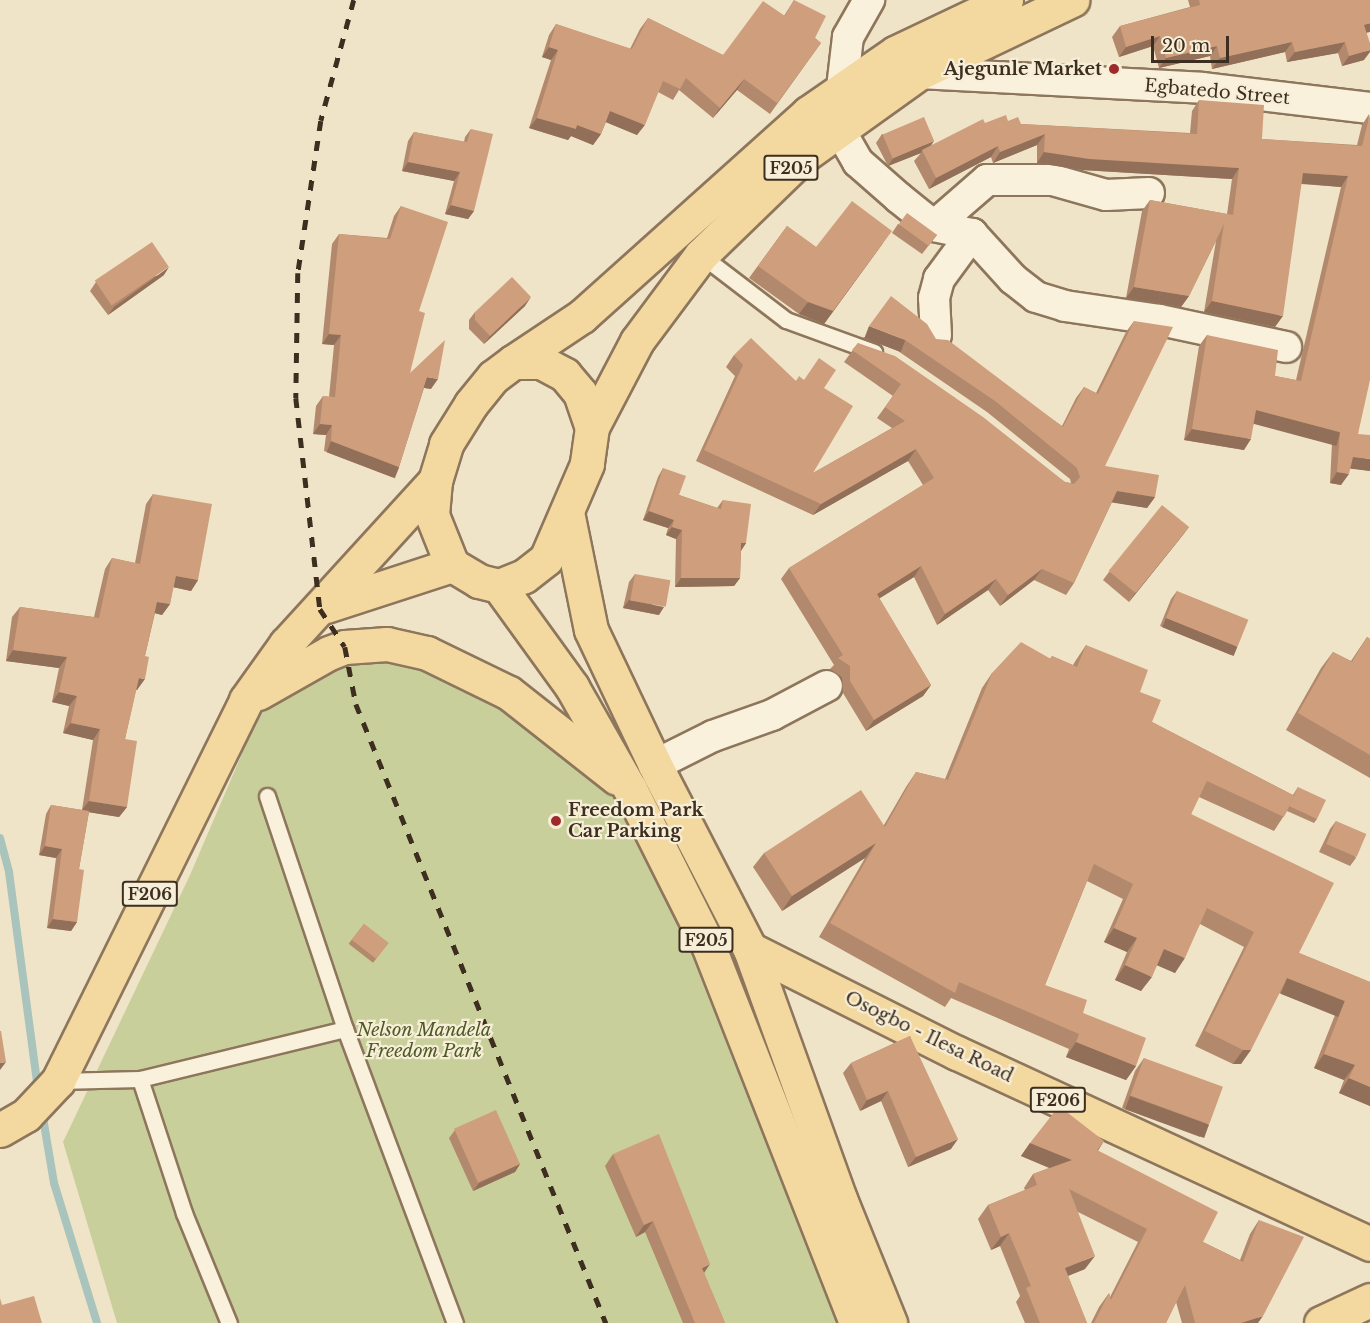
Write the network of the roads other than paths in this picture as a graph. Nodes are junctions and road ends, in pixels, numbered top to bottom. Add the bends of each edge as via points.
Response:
1 (869, 0) edge
2 (1006, 0) edge
3 (1072, 0) edge
4 (919, 73) junction
5 (842, 88) junction
6 (1370, 108) edge
7 (838, 129) junction
8 (1149, 193) dead end
9 (934, 226) junction
10 (972, 234) junction
11 (701, 255) junction
12 (936, 335) edge
13 (1286, 347) dead end
14 (892, 359) edge
15 (513, 362) junction
16 (592, 427) junction
17 (435, 481) junction
18 (567, 512) junction
19 (452, 565) junction
20 (499, 586) junction
21 (324, 606) junction
22 (827, 686) dead end
23 (246, 700) junction
24 (655, 765) junction
25 (630, 789) junction
26 (267, 796) dead end
27 (750, 949) junction
28 (345, 1029) junction
29 (140, 1079) junction
30 (56, 1084) junction
31 (13, 1122) edge
32 (1370, 1244) edge
33 (1370, 1300) edge
34 (229, 1323) edge
35 (455, 1323) edge
36 (856, 1323) edge
37 (890, 1323) edge
38 (1321, 1323) edge

1 - 5 street via 848,37
2 - 5 main road, F205 via 895,53
3 - 4 main road, F205
4 - 6 street, Egbatedo Street via 1202,88
4 - 7 main road, F205
5 - 15 main road, F205 via 759,154 582,316
7 - 9 street via 858,162
7 - 11 main road, F205 via 752,203
8 - 9 street via 1106,195 1053,180 987,180
9 - 10 street
10 - 12 street via 939,279 934,298
10 - 13 street via 1013,279 1036,297 1065,306 1160,320
11 - 14 lane via 786,320
11 - 16 main road, F205 via 637,341
15 - 16 main road, F205 via 542,362 565,375 580,393
15 - 17 main road, F205 via 493,377 471,404 446,444
16 - 18 main road, F205 via 587,464
17 - 19 main road, F205 via 432,515
17 - 21 main road, F206
18 - 20 main road, F205 via 546,559 524,576
18 - 24 main road, F205 via 591,630
19 - 20 main road via 479,581
19 - 21 main road, F206
20 - 25 main road, F205 via 572,687
21 - 23 main road, F206 via 286,644
22 - 24 street via 772,715 713,736
23 - 25 main road via 328,653 369,643 427,653 509,693
23 - 30 main road, F206
24 - 27 main road, F205
25 - 36 main road, F205 via 708,945
26 - 28 lane
27 - 32 main road, Osogbo - Ilesa Road / F206 via 957,1053
27 - 37 main road, F205 via 840,1199
28 - 29 lane
28 - 35 lane
29 - 30 lane
29 - 34 lane via 184,1213
30 - 31 main road, F206
33 - 38 main road

